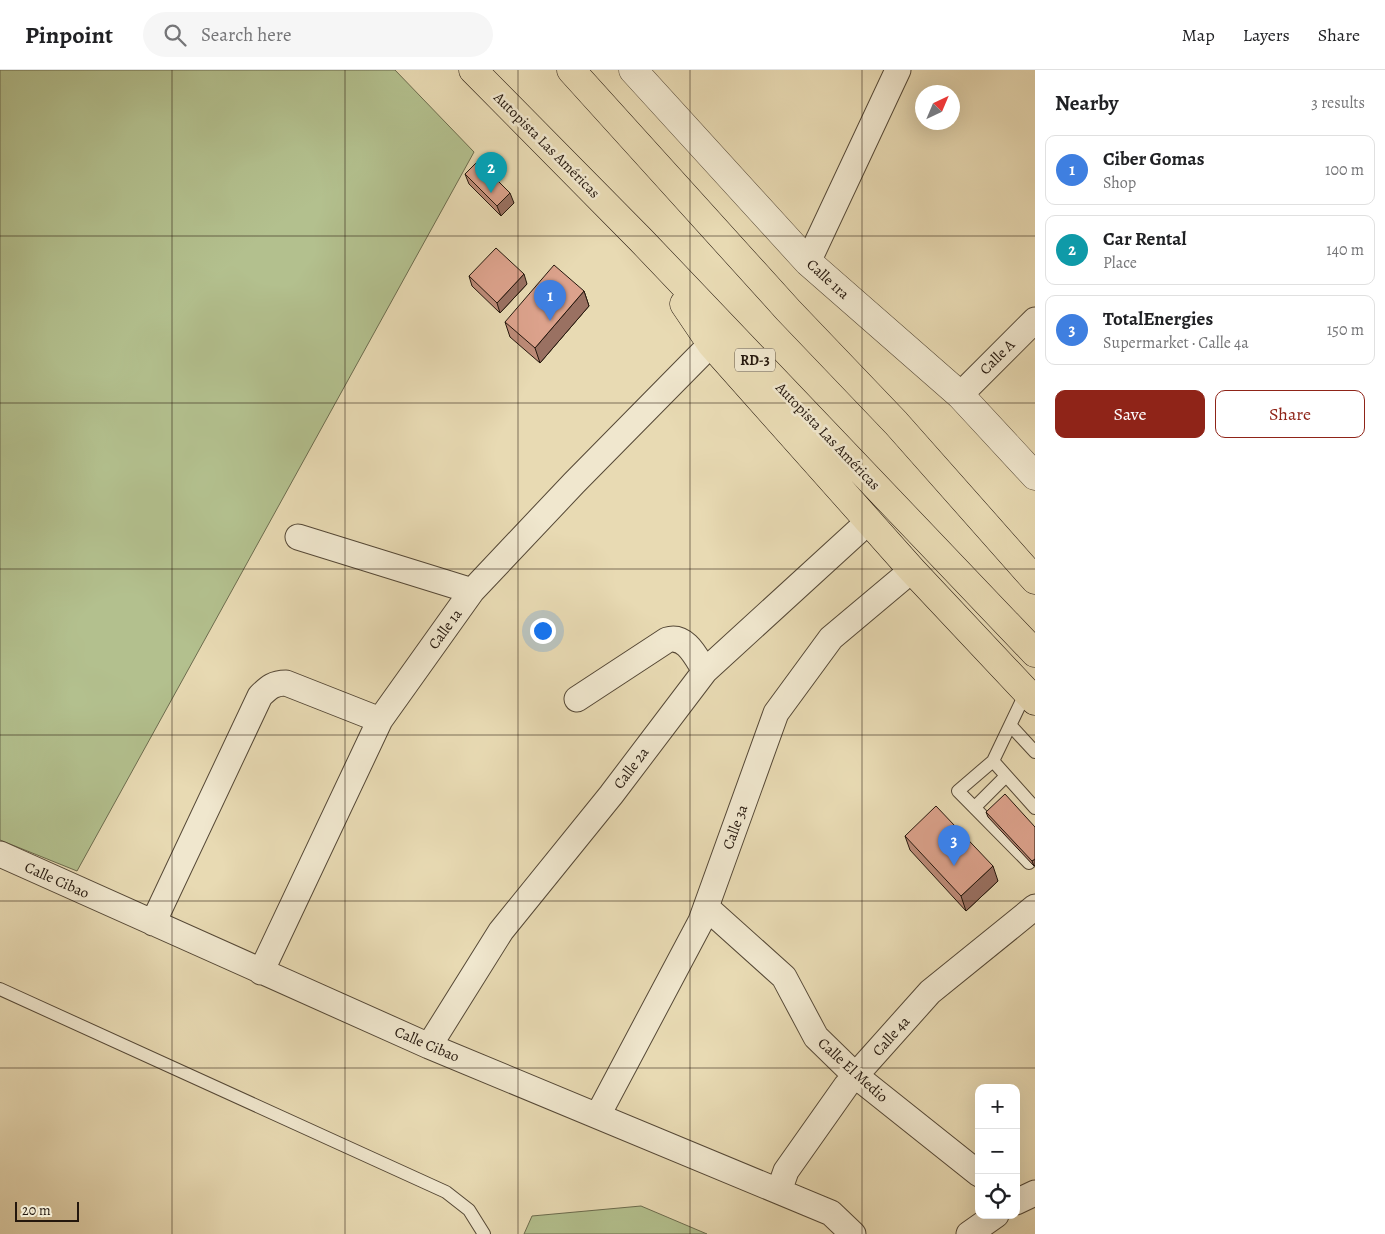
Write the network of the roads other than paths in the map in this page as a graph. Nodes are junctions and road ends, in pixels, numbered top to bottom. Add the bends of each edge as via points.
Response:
1 (473, 70) edge
2 (571, 70) edge
3 (633, 70) edge
4 (898, 70) edge
5 (641, 240) junction
6 (808, 262) junction
7 (1035, 320) edge
8 (711, 344) junction
9 (960, 395) junction
10 (896, 423) junction
11 (1035, 476) edge
12 (869, 521) junction
13 (298, 537) dead end
14 (1035, 563) edge
15 (912, 570) junction
16 (1035, 580) edge
17 (472, 592) junction
18 (1035, 653) edge
19 (705, 671) junction
20 (1031, 696) edge
21 (577, 699) dead end
22 (380, 720) junction
23 (1011, 726) junction
24 (1035, 752) edge
25 (993, 762) junction
26 (1006, 776) junction
27 (975, 807) junction
28 (1035, 808) edge
29 (1035, 850) edge
30 (0, 854) edge
31 (1032, 866) edge
32 (706, 906) junction
33 (1035, 907) edge
34 (153, 923) junction
35 (261, 972) junction
36 (0, 989) edge
37 (429, 1046) junction
38 (856, 1076) junction
39 (598, 1115) junction
40 (975, 1171) edge
41 (779, 1191) junction
42 (1035, 1193) edge
43 (1020, 1200) edge
44 (990, 1219) edge
45 (484, 1234) edge
46 (853, 1234) edge
47 (969, 1234) edge

1 - 5 highway, Autopista Las Américas / RD-3
2 - 10 highway via 788,310
3 - 6 street, Calle 1ra
4 - 6 street
5 - 8 highway
5 - 18 highway, Autopista Las Américas / RD-3
6 - 9 street, Calle 1ra
7 - 9 street, Calle A
8 - 12 highway
8 - 17 street, Calle 1a
9 - 11 street, Calle 1ra
10 - 14 highway
10 - 16 highway
12 - 15 highway
12 - 19 street, Calle 2a
13 - 17 street
15 - 20 highway
15 - 32 street, Calle 3a via 831,638 776,713
17 - 22 street, Calle 1a
19 - 21 street via 688,647 674,638
19 - 37 street, Calle 2a via 611,795 501,931
20 - 23 lane
22 - 34 street via 286,683 270,686 260,696
22 - 35 street, Calle 1a
23 - 24 lane
23 - 25 lane
25 - 26 lane
25 - 27 lane via 958,791
26 - 27 lane
26 - 28 lane
27 - 31 lane via 1010,837
29 - 31 lane
30 - 34 street, Calle Cibao
32 - 38 street, Calle El Medio via 784,977 816,1037
32 - 39 street, Calle 3a
33 - 38 street, Calle 4a via 930,992
34 - 35 street, Calle Cibao
35 - 37 street, Calle Cibao
36 - 45 lane via 446,1192 469,1210
37 - 39 street, Calle Cibao
38 - 40 street, Calle El Medio
38 - 41 street, Calle 4a via 786,1171
39 - 41 street, Calle Cibao
41 - 46 street, Calle Cibao via 831,1213
42 - 43 street
44 - 47 street

